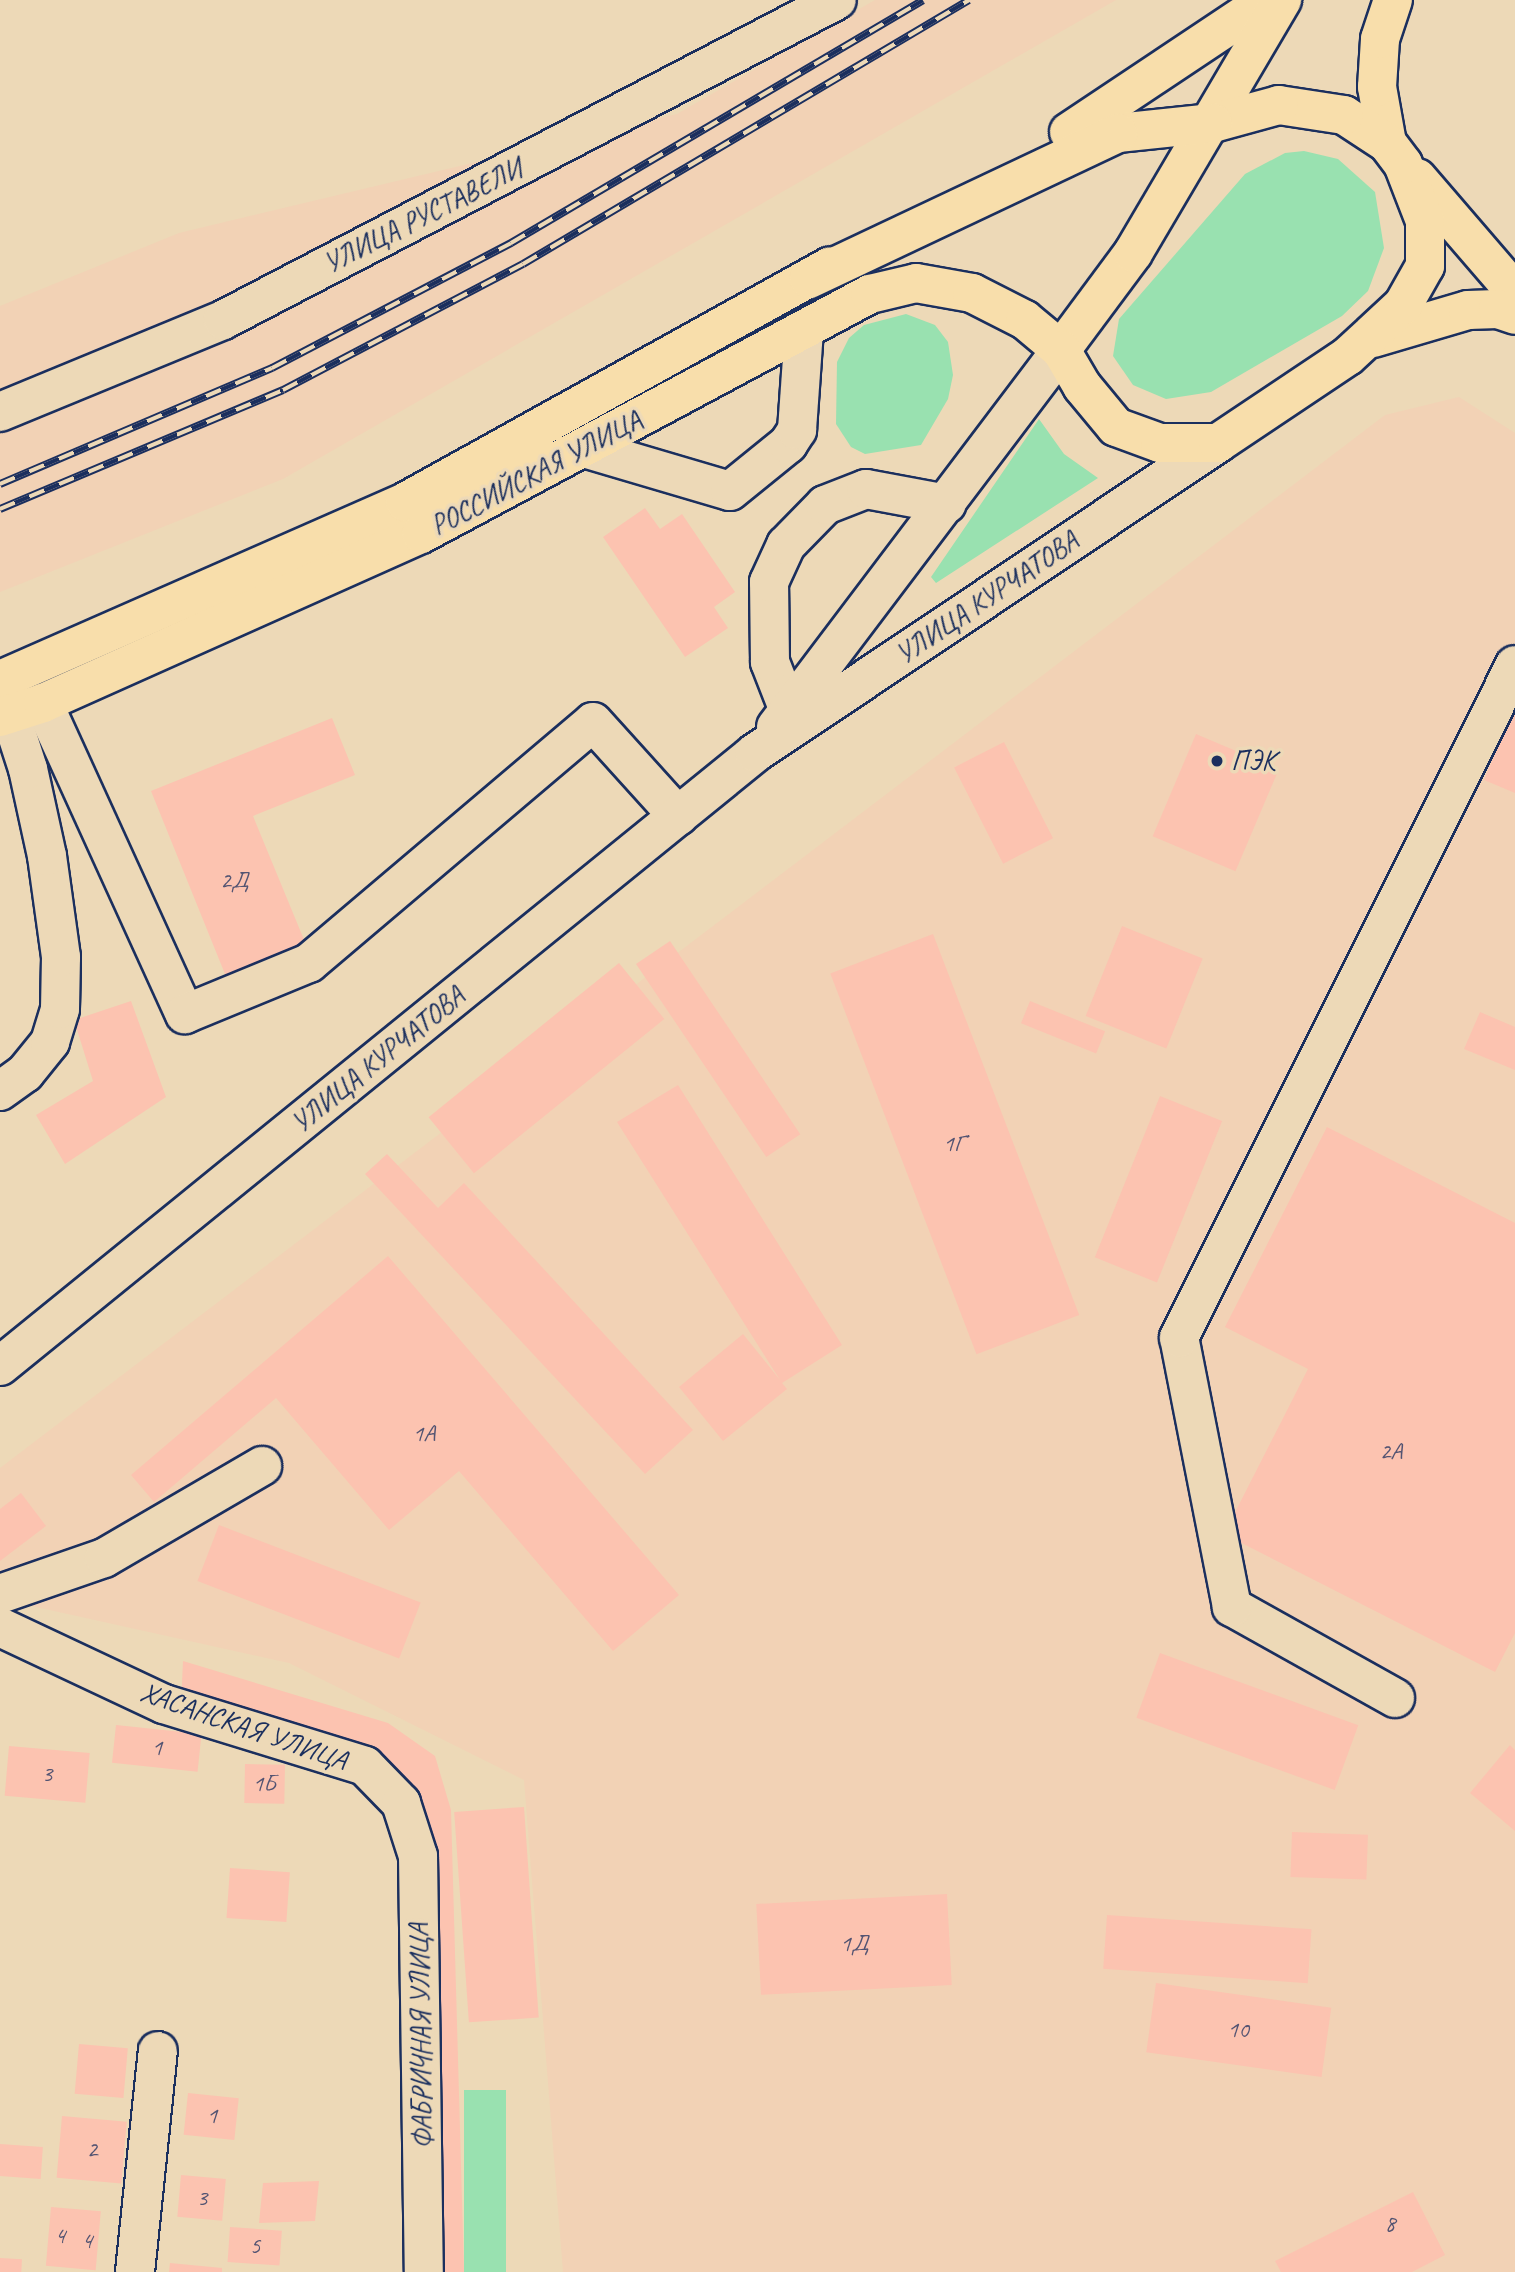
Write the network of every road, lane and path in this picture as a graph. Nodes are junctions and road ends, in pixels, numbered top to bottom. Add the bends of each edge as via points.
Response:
1 (837, 0) edge
2 (1267, 0) edge
3 (1282, 0) edge
4 (1393, 0) edge
5 (1213, 123) junction
6 (1395, 153) junction
7 (809, 279) junction
8 (1515, 292) edge
9 (1515, 315) edge
10 (804, 330) junction
11 (1365, 341) junction
12 (1061, 350) junction
13 (0, 412) edge
14 (1219, 443) junction
15 (584, 449) junction
16 (947, 504) junction
17 (1515, 665) edge
18 (13, 703) edge
19 (789, 711) junction
20 (755, 754) junction
21 (678, 816) junction
22 (0, 1091) edge
23 (0, 1366) edge
24 (262, 1466) dead end
25 (0, 1594) edge
26 (0, 1627) edge
27 (1395, 1698) dead end
28 (401, 1803) joint
29 (158, 2052) dead end
30 (135, 2272) edge
31 (424, 2272) edge

1 - 13 street, УЛИЦА РУСТАВЕЛИ via 223,320
2 - 7 main road via 1106,111
3 - 5 main road
4 - 6 main road via 1380,39 1377,87
5 - 6 main road via 1279,105 1344,115
5 - 7 main road via 1118,133
5 - 12 main road via 1133,253
6 - 8 main road
6 - 11 main road via 1426,221 1425,265 1403,304
7 - 18 main road, РОССИЙСКАЯ УЛИЦА via 405,502
9 - 11 main road via 1498,309 1468,310
10 - 12 main road, РОССИЙСКАЯ УЛИЦА via 870,294 916,283 972,293 1025,320
10 - 15 main road, РОССИЙСКАЯ УЛИЦА
10 - 15 street via 797,430 788,444 730,491
11 - 14 main road
12 - 14 main road, РОССИЙСКАЯ УЛИЦА via 1082,386 1116,427 1160,443
12 - 16 street, УЛИЦА КУРЧАТОВА
14 - 20 street, УЛИЦА КУРЧАТОВА
15 - 18 main road, РОССИЙСКАЯ УЛИЦА via 421,534
16 - 19 street, УЛИЦА КУРЧАТОВА
16 - 19 street via 866,489 825,505 786,545 769,582 770,662
17 - 27 street via 1180,1338 1232,1607
18 - 21 street via 185,1014 309,962 593,722
18 - 22 street via 47,856 61,957 60,1009 50,1042 25,1073
19 - 20 street, УЛИЦА КУРЧАТОВА
20 - 21 street, УЛИЦА КУРЧАТОВА
21 - 23 street, УЛИЦА КУРЧАТОВА
24 - 25 street via 104,1558
26 - 28 street, ХАСАНСКАЯ УЛИЦА via 164,1704 365,1766
28 - 31 street, ФАБРИЧНАЯ УЛИЦА via 418,1856
29 - 30 street

